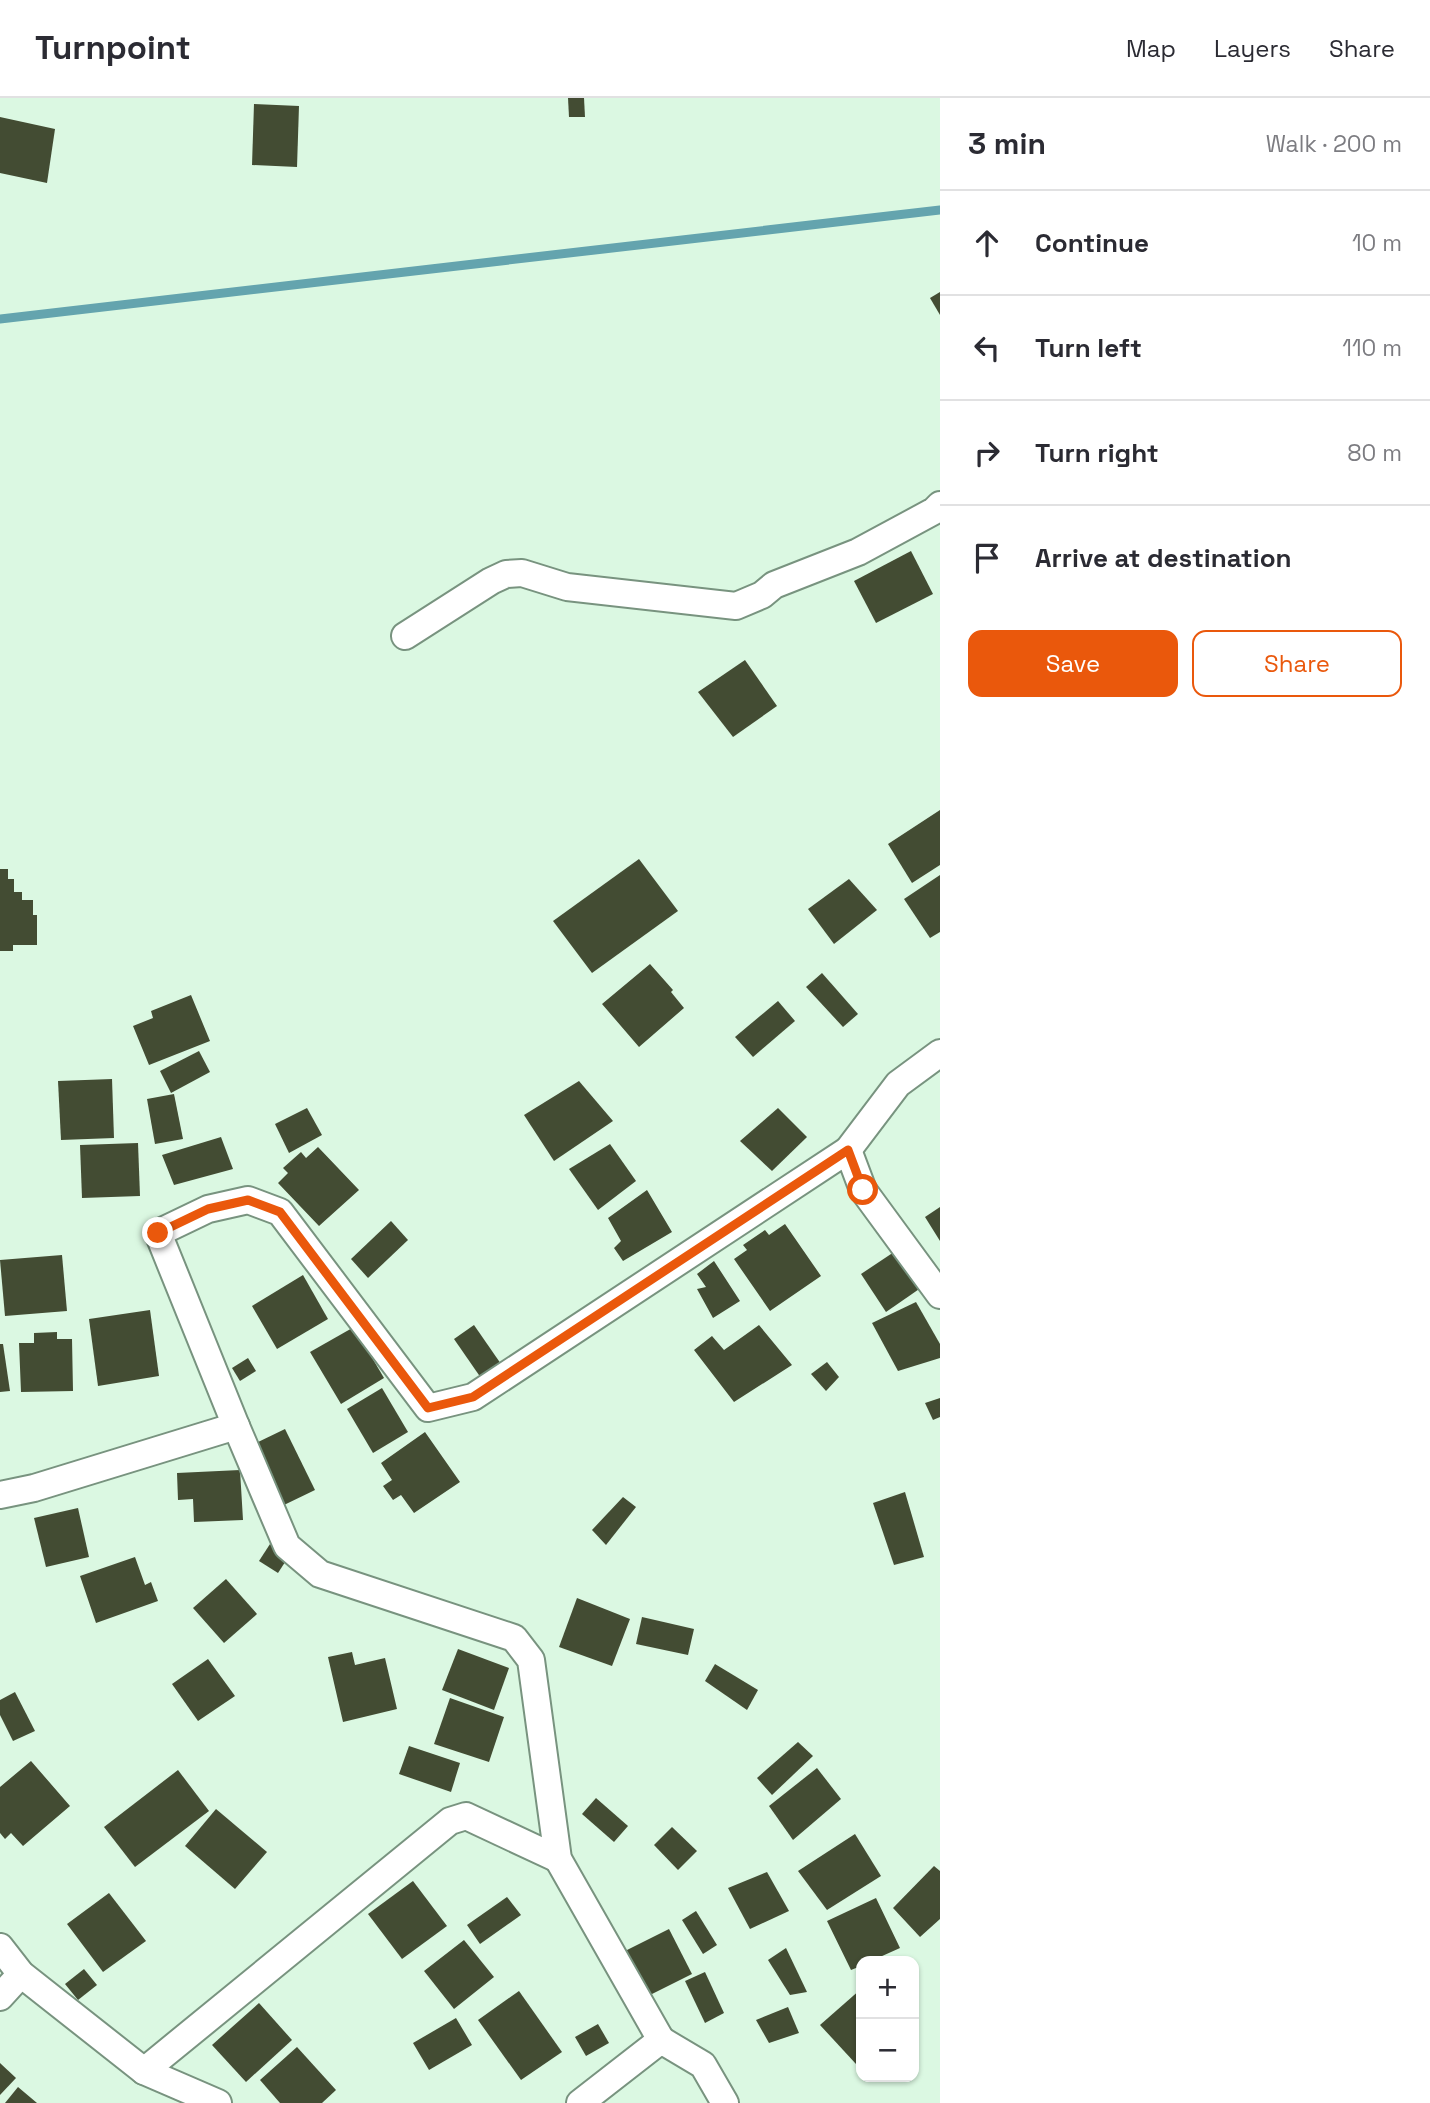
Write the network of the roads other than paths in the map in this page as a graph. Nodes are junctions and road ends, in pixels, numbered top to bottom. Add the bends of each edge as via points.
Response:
1 (940, 505) edge
2 (405, 636) dead end
3 (940, 1053) edge
4 (848, 1150) junction
5 (940, 1295) edge
6 (236, 1426) junction
7 (0, 1495) edge
8 (558, 1858) junction
9 (0, 1947) edge
10 (21, 1974) junction
11 (0, 1997) edge
12 (661, 2040) junction
13 (144, 2071) junction
14 (218, 2103) edge
15 (580, 2103) edge
16 (725, 2103) edge

1 - 2 street via 858,552 774,585 736,607 567,587 514,573 491,581
3 - 4 street via 898,1084
4 - 5 street via 863,1190
4 - 6 street via 473,1397 428,1408 280,1212 248,1200 208,1209 158,1233
6 - 7 street
6 - 8 street via 287,1546 320,1574 514,1638 531,1660
8 - 12 street
8 - 13 street via 466,1816 450,1821
9 - 10 street
10 - 11 street
10 - 13 street
12 - 15 street
12 - 16 street via 703,2065
13 - 14 street

